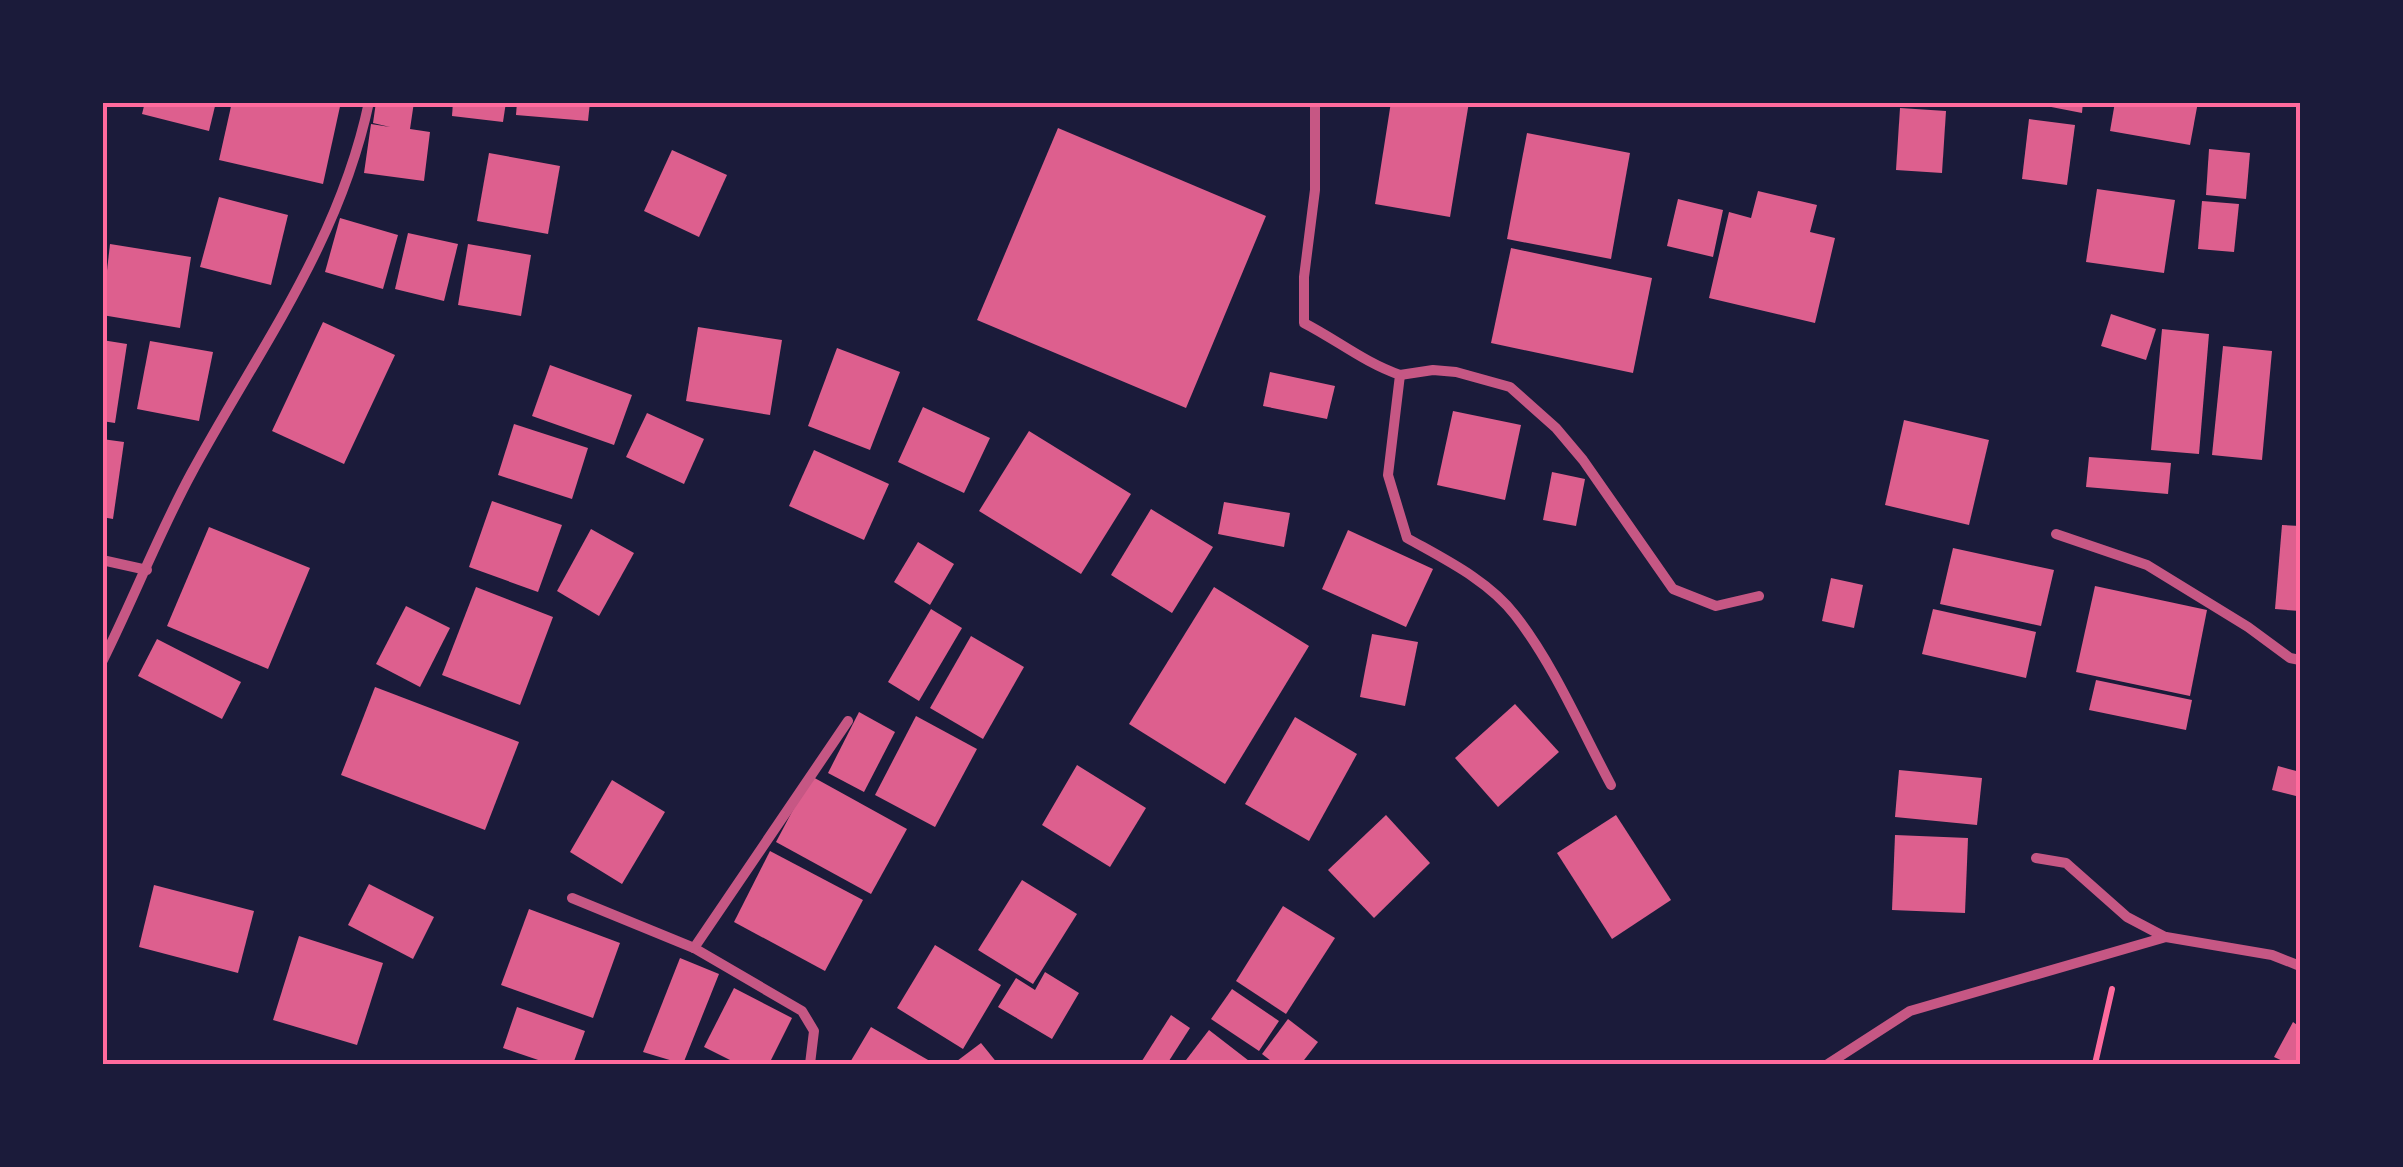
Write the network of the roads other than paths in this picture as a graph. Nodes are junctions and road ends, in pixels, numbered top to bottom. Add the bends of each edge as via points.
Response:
1 (369, 102) edge
2 (1315, 102) edge
3 (1400, 375) junction
4 (2056, 534) dead end
5 (102, 560) edge
6 (147, 570) junction
7 (1758, 596) dead end
8 (2300, 660) edge
9 (102, 662) edge
10 (848, 722) dead end
11 (1611, 785) dead end
12 (2036, 858) dead end
13 (572, 898) dead end
14 (2166, 937) junction
15 (694, 948) junction
16 (2300, 966) edge
17 (810, 1064) edge
18 (1828, 1064) edge

1 - 6 street via 320,250 190,476
2 - 3 street via 1304,323 1370,365
3 - 7 street via 1456,372 1510,386 1583,460 1673,590 1716,606
3 - 11 street via 1388,475 1407,538 1464,570 1513,612
4 - 8 street via 2147,564
5 - 6 street
6 - 9 street
10 - 15 street
12 - 14 street via 2066,863 2114,907
13 - 15 street
14 - 16 street
14 - 18 street via 1910,1012
15 - 17 street via 802,1011 814,1032

